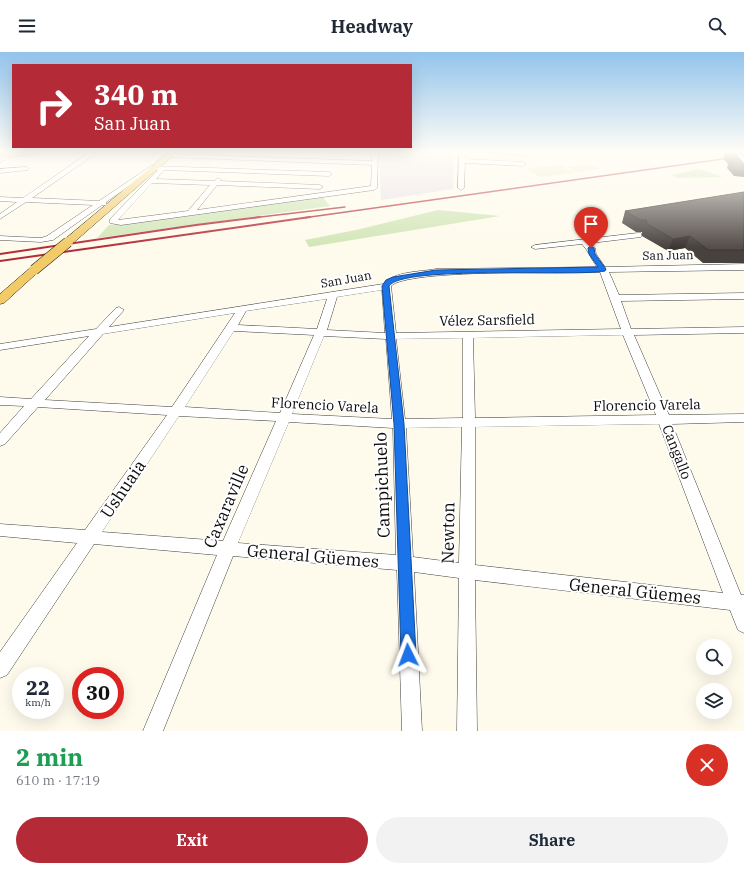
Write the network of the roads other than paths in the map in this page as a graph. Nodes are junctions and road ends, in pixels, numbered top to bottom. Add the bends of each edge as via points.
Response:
1 (49, 184) edge
2 (129, 184) edge
3 (140, 184) edge
4 (148, 184) edge
5 (208, 184) edge
6 (215, 184) junction
7 (322, 184) edge
8 (374, 184) edge
9 (461, 184) edge
10 (320, 187) junction
11 (461, 188) dead end
12 (316, 196) junction
13 (0, 199) edge
14 (26, 200) junction
15 (103, 203) junction
16 (191, 213) junction
17 (0, 217) edge
18 (638, 235) dead end
19 (0, 238) edge
20 (584, 241) junction
21 (535, 247) dead end
22 (740, 267) edge
23 (603, 269) junction
24 (744, 276) edge
25 (386, 286) junction
26 (332, 295) junction
27 (744, 296) edge
28 (614, 298) junction
29 (0, 300) edge
30 (243, 309) junction
31 (118, 310) dead end
32 (231, 328) junction
33 (744, 330) edge
34 (628, 331) junction
35 (100, 332) junction
36 (320, 334) junction
37 (468, 335) junction
38 (391, 336) junction
39 (0, 347) edge
40 (0, 401) edge
41 (34, 403) junction
42 (176, 411) junction
43 (284, 418) junction
44 (744, 418) edge
45 (664, 419) junction
46 (470, 423) junction
47 (399, 424) junction
48 (0, 441) edge
49 (0, 530) edge
50 (90, 538) junction
51 (228, 548) junction
52 (404, 563) junction
53 (467, 572) junction
54 (740, 603) edge
55 (744, 624) edge
56 (0, 668) edge
57 (153, 731) edge
58 (412, 731) edge
59 (467, 731) edge

1 - 14 street
2 - 15 street
3 - 29 main road, bridge
4 - 16 street via 113,220 114,222
5 - 6 street
6 - 10 street
6 - 16 street
7 - 10 street
8 - 12 street via 374,188
9 - 11 street
10 - 12 street
12 - 16 street
13 - 14 street
14 - 15 street
14 - 17 street
15 - 19 street via 50,238
18 - 20 street
20 - 21 street
20 - 23 street, Cangallo
22 - 23 street, San Juan
22 - 24 street
23 - 25 street, San Juan via 436,272 395,278
23 - 28 street, Cangallo
25 - 26 street, San Juan
25 - 38 street, Campichuelo
26 - 30 street, San Juan
26 - 36 street, Caxaraville
27 - 28 street
28 - 34 street, Cangallo
30 - 32 street, Ushuaia
30 - 35 street, San Juan
31 - 35 street
32 - 36 street, Vélez Sarsfield
32 - 42 street, Ushuaia
33 - 34 street, Vélez Sarsfield
34 - 37 street, Vélez Sarsfield
34 - 45 street, Cangallo
35 - 39 street, San Juan
35 - 41 street
36 - 38 street, Vélez Sarsfield
36 - 43 street, Caxaraville
37 - 38 street, Vélez Sarsfield
37 - 46 street, Newton
38 - 47 street, Campichuelo
40 - 41 street, Florencio Varela
41 - 42 street, Florencio Varela
41 - 48 street
42 - 43 street, Florencio Varela
42 - 50 street, Ushuaia
43 - 47 street, Florencio Varela
43 - 51 street, Caxaraville
44 - 45 street, Florencio Varela
45 - 46 street, Florencio Varela
45 - 54 street, Cangallo
46 - 47 street, Florencio Varela
46 - 53 street, Newton
47 - 52 street, Campichuelo
49 - 50 street, General Güemes
50 - 51 street, General Güemes
50 - 56 street, Ushuaia
51 - 52 street, General Güemes
51 - 57 street, Caxaraville
52 - 53 street, General Güemes
52 - 58 street, Campichuelo
53 - 54 street, General Güemes
53 - 59 street, Newton
54 - 55 street, Cangallo

